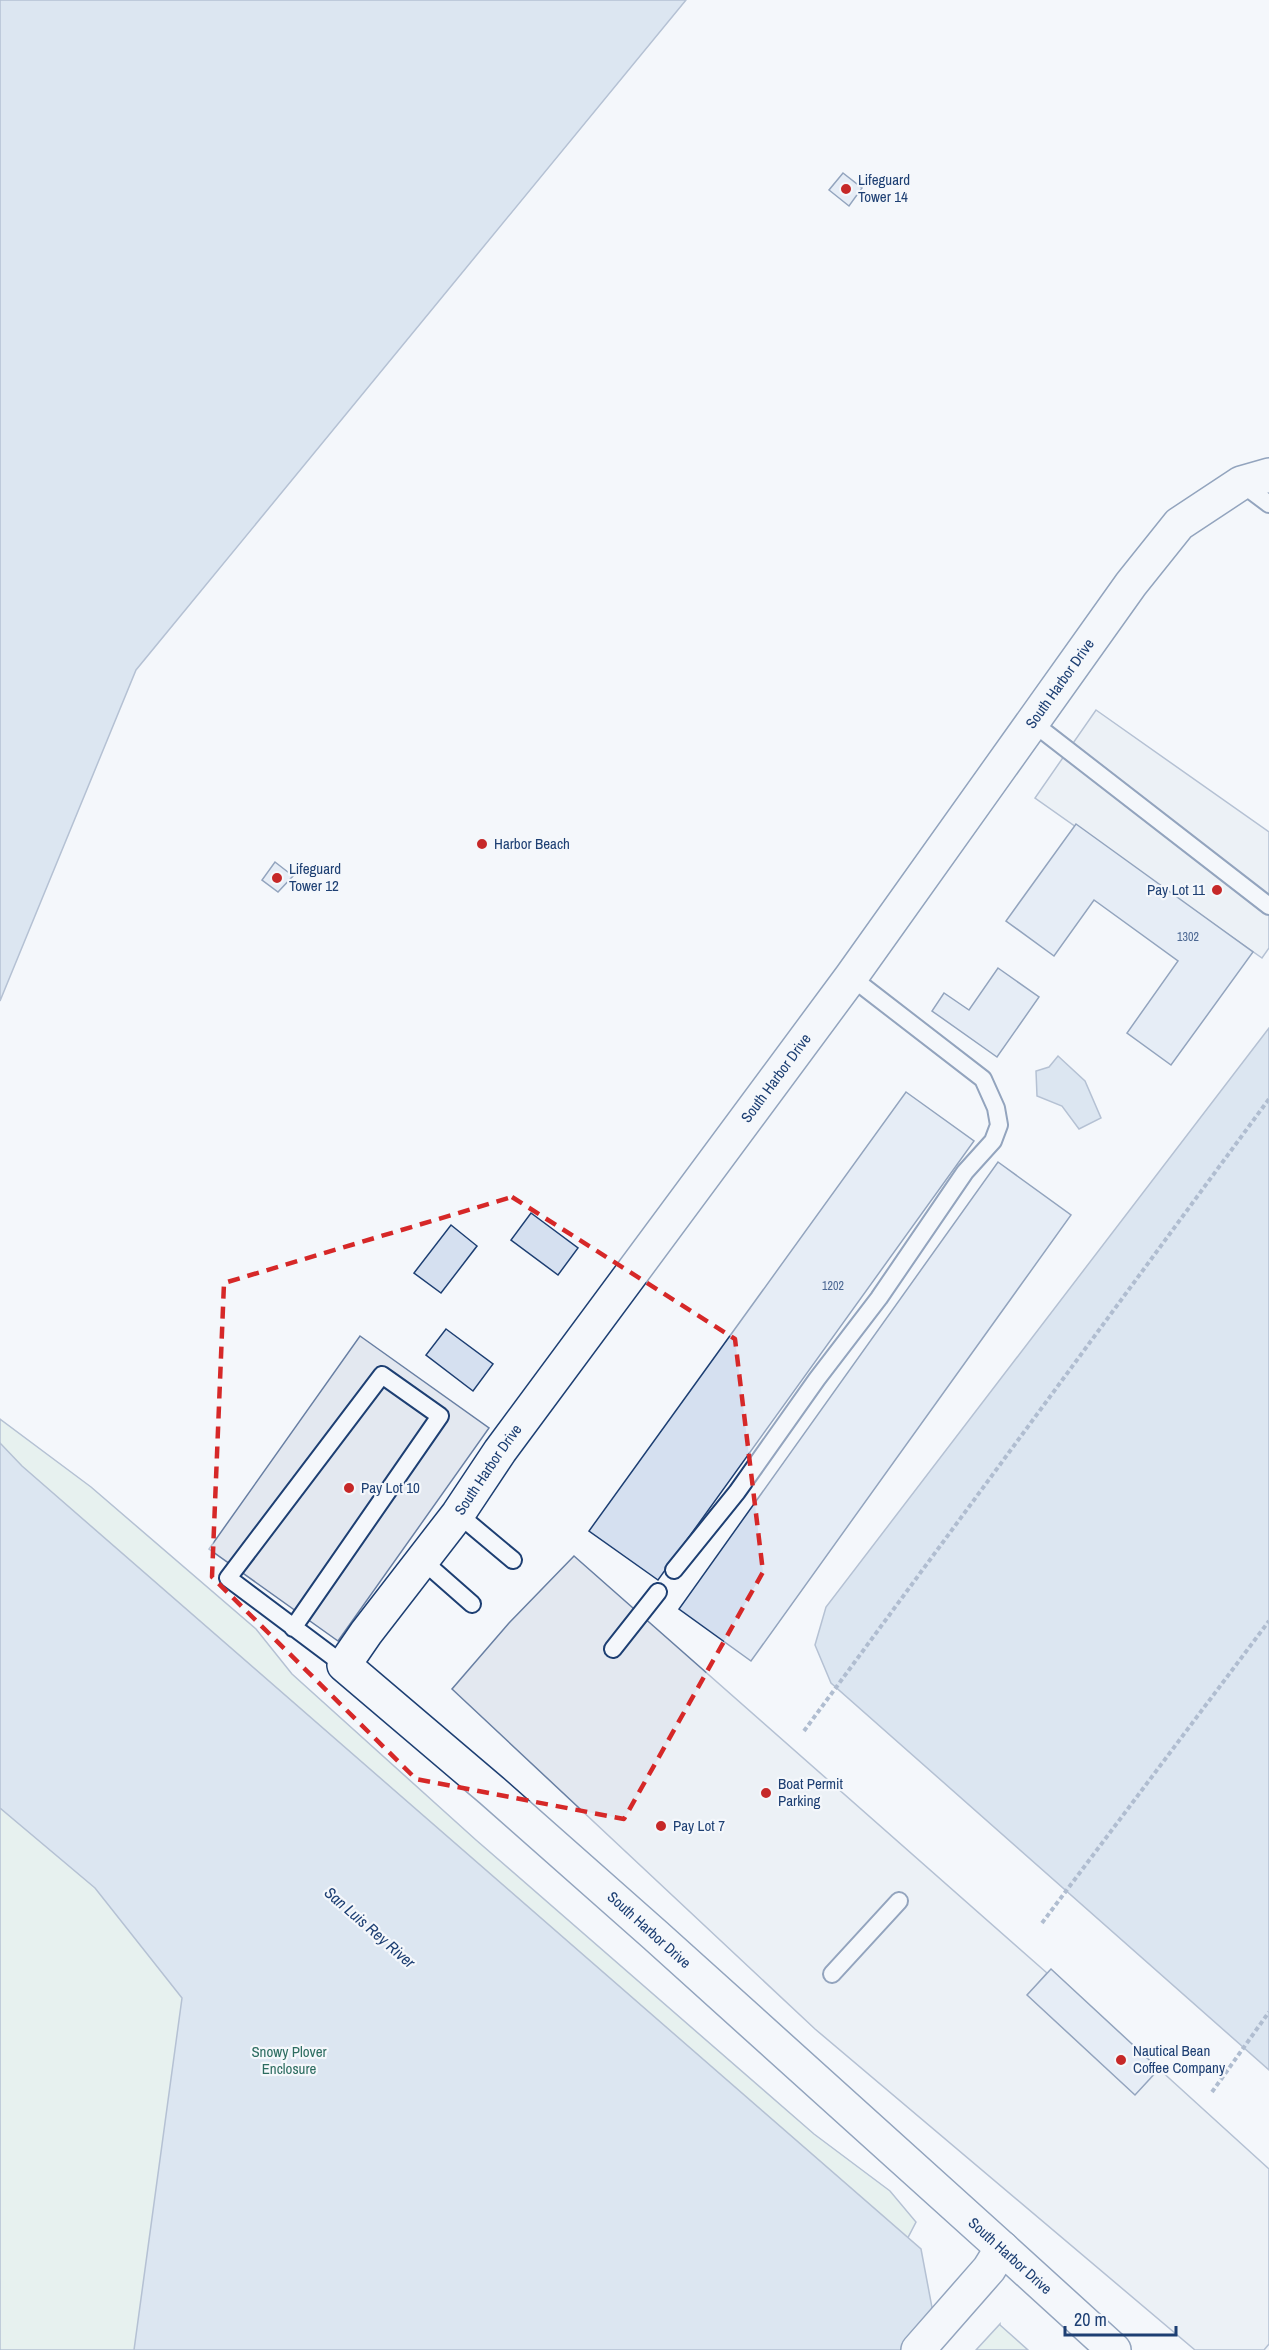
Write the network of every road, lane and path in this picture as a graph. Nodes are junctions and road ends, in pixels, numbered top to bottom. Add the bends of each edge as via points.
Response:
1 (1255, 479) edge
2 (1269, 504) edge
3 (1032, 723) junction
4 (1269, 906) edge
5 (851, 977) junction
6 (1269, 1099) edge
7 (458, 1514) junction
8 (422, 1560) junction
9 (513, 1560) dead end
10 (674, 1570) dead end
11 (658, 1592) dead end
12 (472, 1604) dead end
13 (1269, 1621) edge
14 (293, 1628) junction
15 (613, 1649) dead end
16 (344, 1665) junction
17 (804, 1731) dead end
18 (899, 1901) dead end
19 (1042, 1923) dead end
20 (832, 1974) dead end
21 (1269, 2012) edge
22 (1212, 2092) dead end
23 (1002, 2248) junction
24 (918, 2350) edge
25 (1114, 2350) edge

1 - 2 lane
1 - 3 street, South Harbor Drive via 1179,524
3 - 4 lane
3 - 5 street, South Harbor Drive
5 - 7 street, South Harbor Drive via 500,1450
5 - 10 lane via 983,1078 999,1125 993,1141 965,1172 879,1298
6 - 17 path
7 - 8 street, South Harbor Drive
7 - 9 lane
8 - 12 lane
8 - 16 street, South Harbor Drive
11 - 15 lane
13 - 19 path
14 - 14 lane via 440,1416 382,1375 228,1578
14 - 16 lane
16 - 23 street, South Harbor Drive via 646,1927
18 - 20 lane
21 - 22 path
23 - 24 street
23 - 25 street, South Harbor Drive

